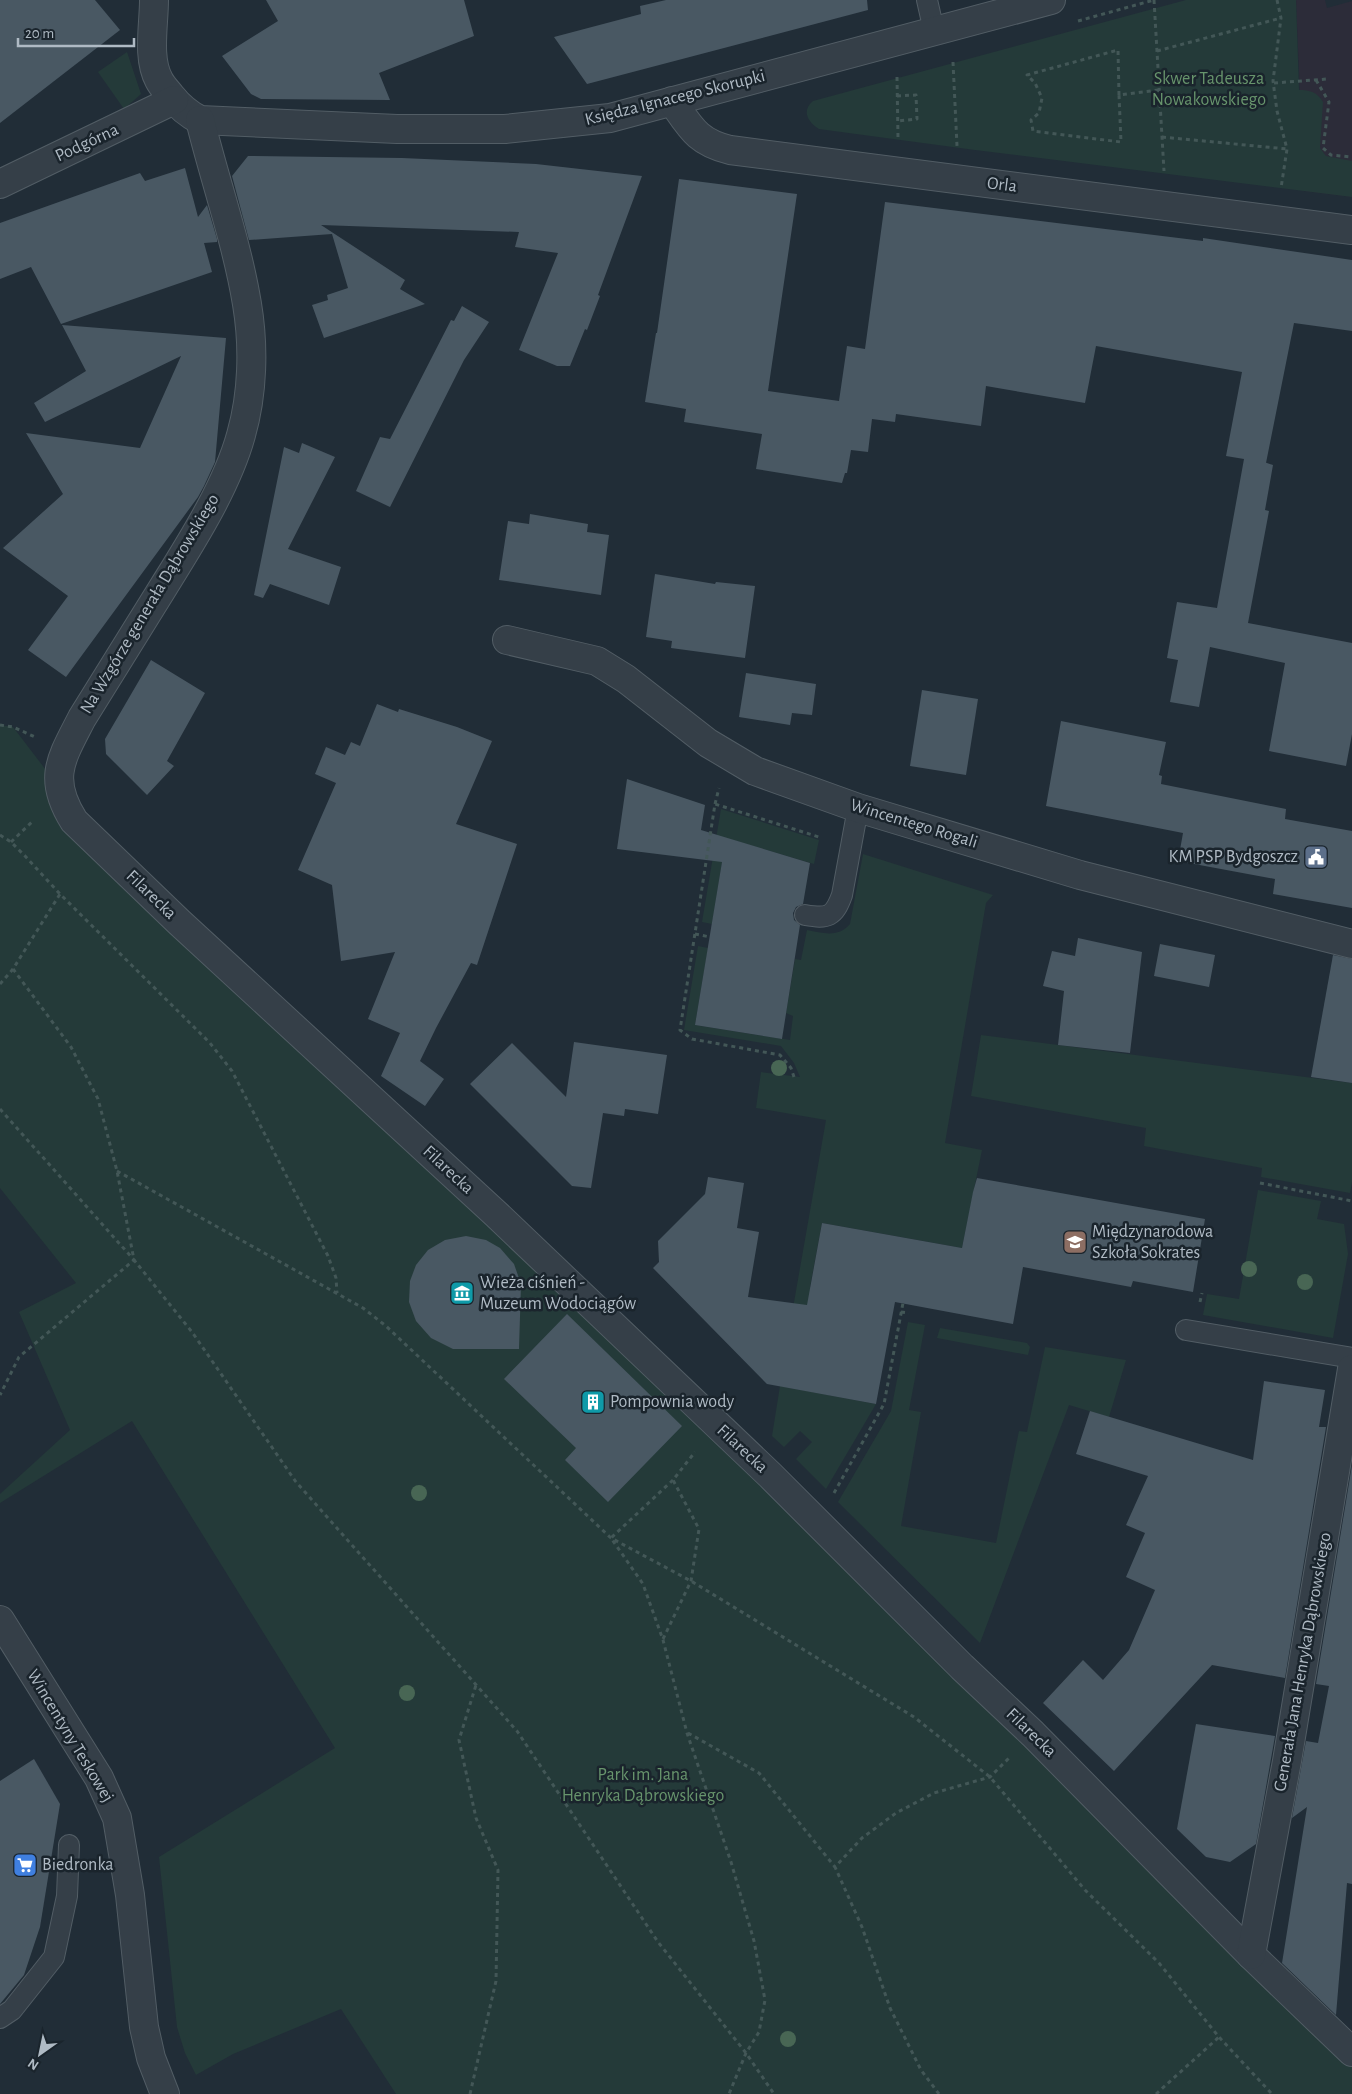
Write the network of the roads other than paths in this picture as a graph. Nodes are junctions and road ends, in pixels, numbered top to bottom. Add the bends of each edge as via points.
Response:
1 (154, 0) edge
2 (927, 0) edge
3 (1052, 0) edge
4 (934, 31) junction
5 (174, 100) junction
6 (672, 101) junction
7 (200, 120) junction
8 (0, 184) edge
9 (1350, 226) edge
10 (507, 640) dead end
11 (61, 794) joint
12 (858, 808) junction
13 (806, 915) dead end
14 (1352, 944) edge
15 (1186, 1330) dead end
16 (1352, 1358) edge
17 (1352, 1369) edge
18 (0, 1620) edge
19 (69, 1845) dead end
20 (1251, 1954) junction
21 (0, 2018) edge
22 (1352, 2052) edge
23 (165, 2094) edge

1 - 5 street via 152,55 159,81
2 - 4 lane
3 - 4 street, Księdza Ignacego Skorupki
4 - 6 street, Księdza Ignacego Skorupki
5 - 7 street via 189,115
5 - 8 street, Podgórna
6 - 7 street, Księdza Ignacego Skorupki via 610,118 506,129 397,129
6 - 9 street, Orla via 703,140 730,150
7 - 11 street, Na Wzgórze generała Dąbrowskiego via 247,304 251,357 245,418 230,464 203,520 64,752 58,777
10 - 12 street, Wincentego Rogali via 597,661 626,679 708,743 755,771
11 - 20 street, Filarecka via 74,821 86,834 496,1214 770,1475
12 - 13 lane via 838,906 832,914 822,918
12 - 14 street, Wincentego Rogali via 1080,875
15 - 16 lane
17 - 20 street, Generała Jana Henryka Dąbrowskiego via 1287,1761
18 - 23 street, Wincentyny Teskowej via 99,1778 117,1818 130,1895 144,2027 151,2058
19 - 21 lane via 67,1896 54,1957 12,2010
20 - 22 street, Filarecka

